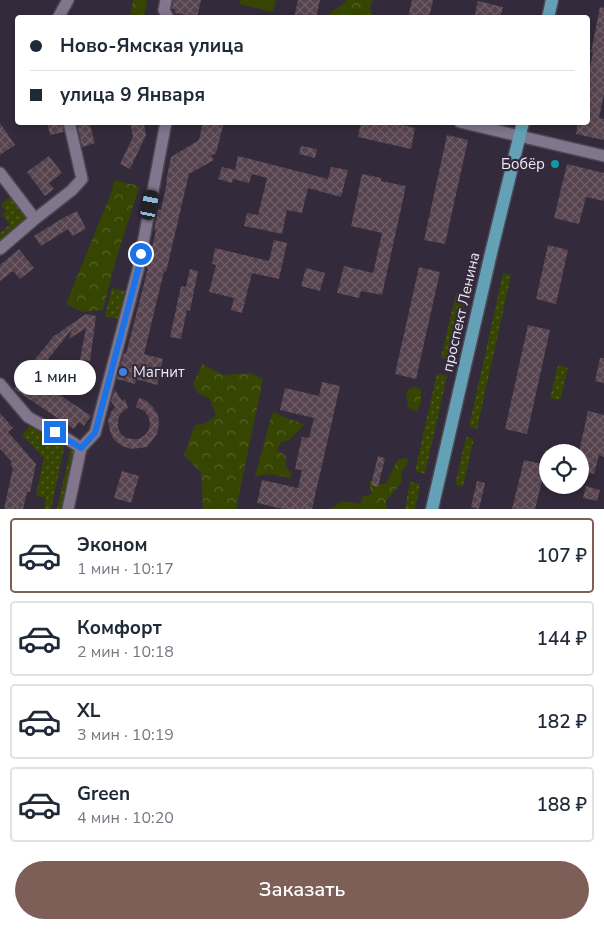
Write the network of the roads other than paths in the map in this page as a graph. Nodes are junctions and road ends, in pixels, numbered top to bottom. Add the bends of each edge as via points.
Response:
1 (68, 0) edge
2 (166, 0) edge
3 (552, 0) edge
4 (60, 15) edge
5 (166, 15) edge
6 (549, 15) edge
7 (70, 125) edge
8 (165, 125) edge
9 (473, 125) edge
10 (522, 125) edge
11 (519, 136) junction
12 (604, 156) edge
13 (0, 173) edge
14 (35, 219) junction
15 (0, 250) edge
16 (0, 384) edge
17 (81, 448) junction
18 (68, 509) edge
19 (432, 509) edge

1 - 4 street
2 - 5 street
3 - 6 main road
7 - 14 street via 82,179
8 - 17 street via 138,270 95,433
9 - 11 street
10 - 11 main road, проспект Ленина
11 - 12 street
11 - 19 main road, проспект Ленина
13 - 14 street
14 - 15 street
16 - 17 street via 28,418
17 - 18 street

